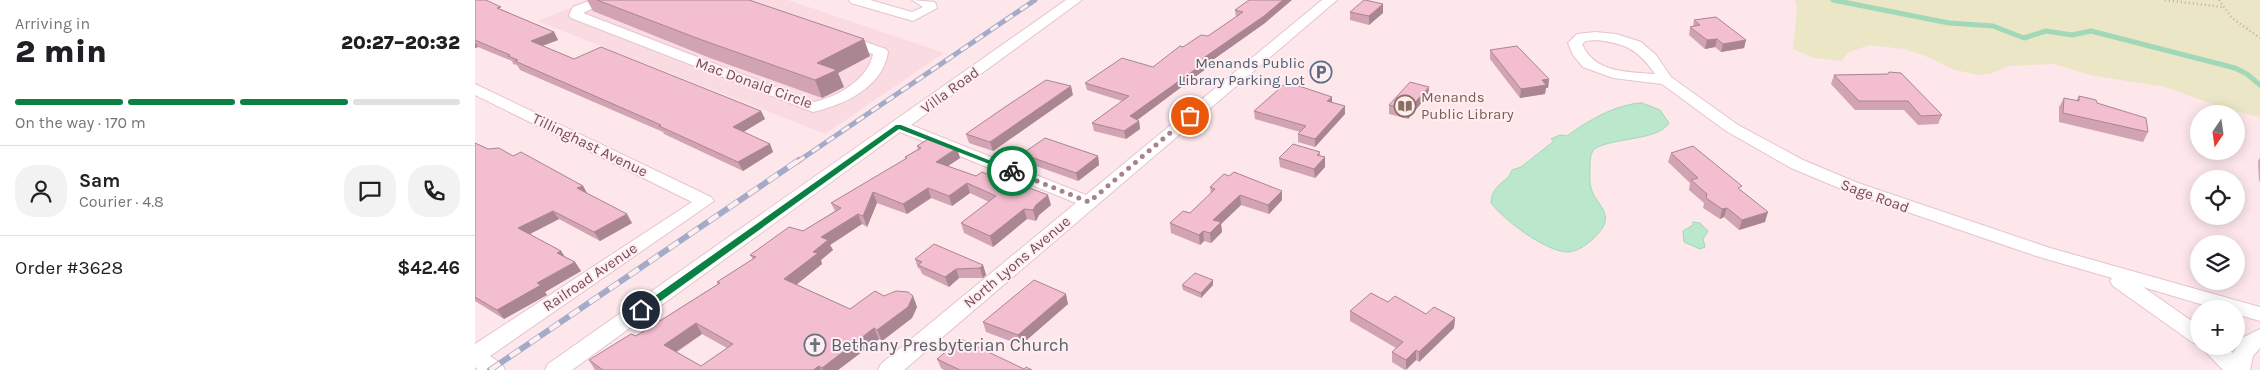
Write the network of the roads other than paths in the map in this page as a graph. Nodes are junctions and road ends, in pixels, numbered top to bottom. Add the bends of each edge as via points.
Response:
1 (603, 0) edge
2 (857, 0) edge
3 (919, 0) edge
4 (1075, 0) edge
5 (1330, 0) edge
6 (834, 36) edge
7 (1666, 80) junction
8 (475, 89) edge
9 (899, 126) junction
10 (705, 201) joint
11 (1089, 202) junction
12 (2103, 270) junction
13 (2260, 314) edge
14 (2190, 331) edge
15 (2260, 337) edge
16 (2221, 355) edge
17 (475, 356) edge
18 (494, 370) edge
19 (556, 370) edge
20 (889, 370) edge
21 (2238, 370) edge

1 - 6 street, Mac Donald Circle via 576,14 813,107 825,106 867,81 881,59 881,52
2 - 3 street via 913,16 929,8 930,5
4 - 9 street, Villa Road
5 - 11 street, North Lyons Avenue
7 - 7 street, Sage Road via 1651,58 1632,43 1595,36 1582,37 1575,43 1583,60 1594,68
7 - 12 street, Sage Road via 1747,137 1823,176 1942,220
8 - 10 street, Tillinghast Avenue
9 - 11 street
9 - 19 street, Villa Road
10 - 17 street, Railroad Avenue
11 - 20 street, North Lyons Avenue
12 - 13 street, Sage Road
12 - 14 street, Sage Road
15 - 21 street via 2241,357
16 - 21 street
17 - 18 street

